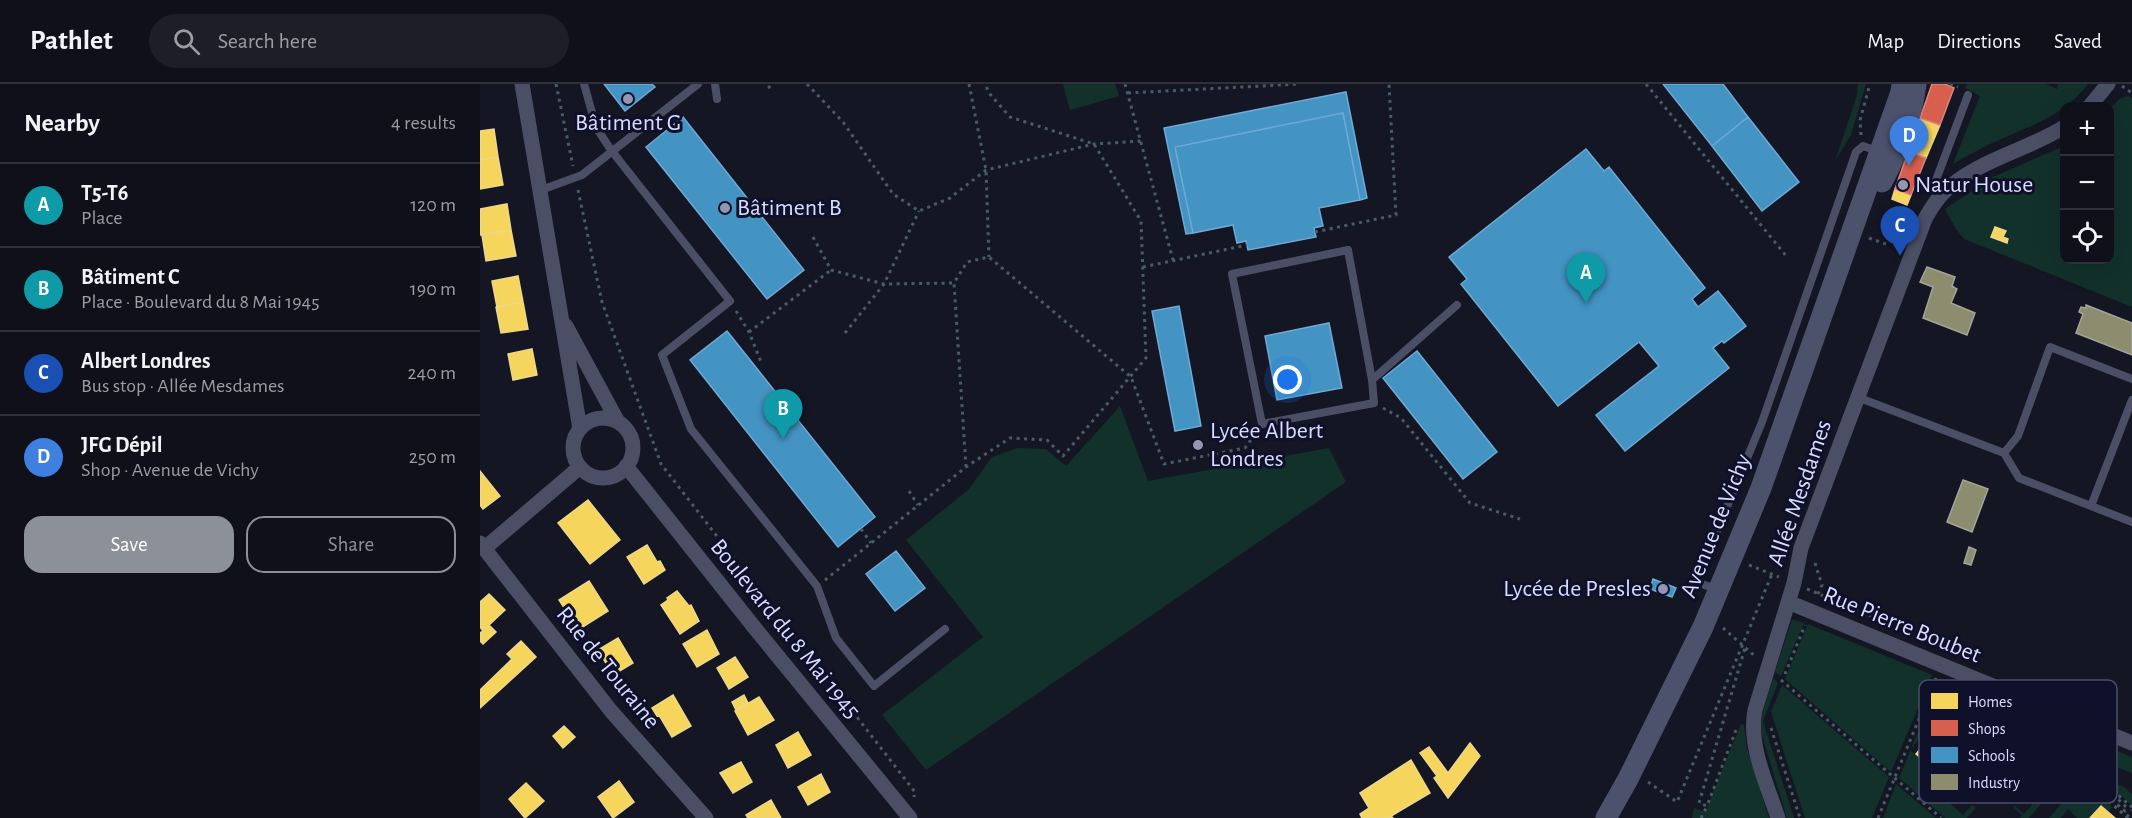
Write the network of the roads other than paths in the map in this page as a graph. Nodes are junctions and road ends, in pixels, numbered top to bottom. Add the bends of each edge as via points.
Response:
1 (522, 84) edge
2 (584, 84) edge
3 (698, 84) edge
4 (715, 84) edge
5 (1902, 84) edge
6 (1916, 84) edge
7 (2108, 84) edge
8 (1968, 95) dead end
9 (717, 99) dead end
10 (2093, 102) edge
11 (2060, 130) edge
12 (611, 150) junction
13 (1877, 155) junction
14 (541, 190) junction
15 (1944, 192) junction
16 (1458, 305) dead end
17 (560, 316) junction
18 (2132, 379) edge
19 (1372, 380) junction
20 (1857, 397) junction
21 (2132, 400) edge
22 (618, 422) junction
23 (580, 429) junction
24 (2004, 453) junction
25 (626, 466) junction
26 (580, 467) junction
27 (2091, 506) junction
28 (2132, 522) edge
29 (482, 546) edge
30 (1718, 590) junction
31 (1788, 602) junction
32 (945, 629) dead end
33 (1978, 680) edge
34 (2117, 737) edge
35 (2132, 743) edge
36 (706, 818) edge
37 (910, 818) edge
38 (1606, 818) edge
39 (1778, 818) edge

1 - 14 street
2 - 12 lane via 596,127
3 - 12 lane
4 - 9 lane
5 - 13 main road, Avenue de Vichy
6 - 13 main road, Avenue de Vichy via 1915,98
7 - 10 street
8 - 15 lane via 1936,180
11 - 15 street, Allée Mesdames via 1993,160
12 - 14 lane via 582,175
12 - 32 lane via 730,301 662,355 691,429 817,586 836,638 874,686
13 - 30 main road, Avenue de Vichy via 1761,488
13 - 30 lane via 1856,152 1762,422 1696,582
14 - 17 street
15 - 20 street, Allée Mesdames via 1925,219
16 - 19 lane
17 - 22 street
17 - 23 street
18 - 24 lane via 2050,347 2018,436
19 - 19 lane via 1348,250 1232,274 1262,424 1374,403
20 - 24 lane
20 - 31 street, Allée Mesdames via 1801,548
21 - 27 lane
22 - 23 street via 593,420
22 - 25 street via 626,428 633,447
23 - 26 street via 573,448
24 - 27 lane via 2019,478
25 - 26 street via 611,477 602,478
25 - 37 street, Boulevard du 8 Mai 1945
26 - 29 street
27 - 28 lane
29 - 36 street, Rue de Touraine via 611,711
30 - 38 main road, Avenue de Vichy
31 - 33 street, Rue Pierre Boubet
31 - 39 street, Allée Mesdames via 1763,664 1753,734
34 - 35 street, Rue Pierre Boubet

